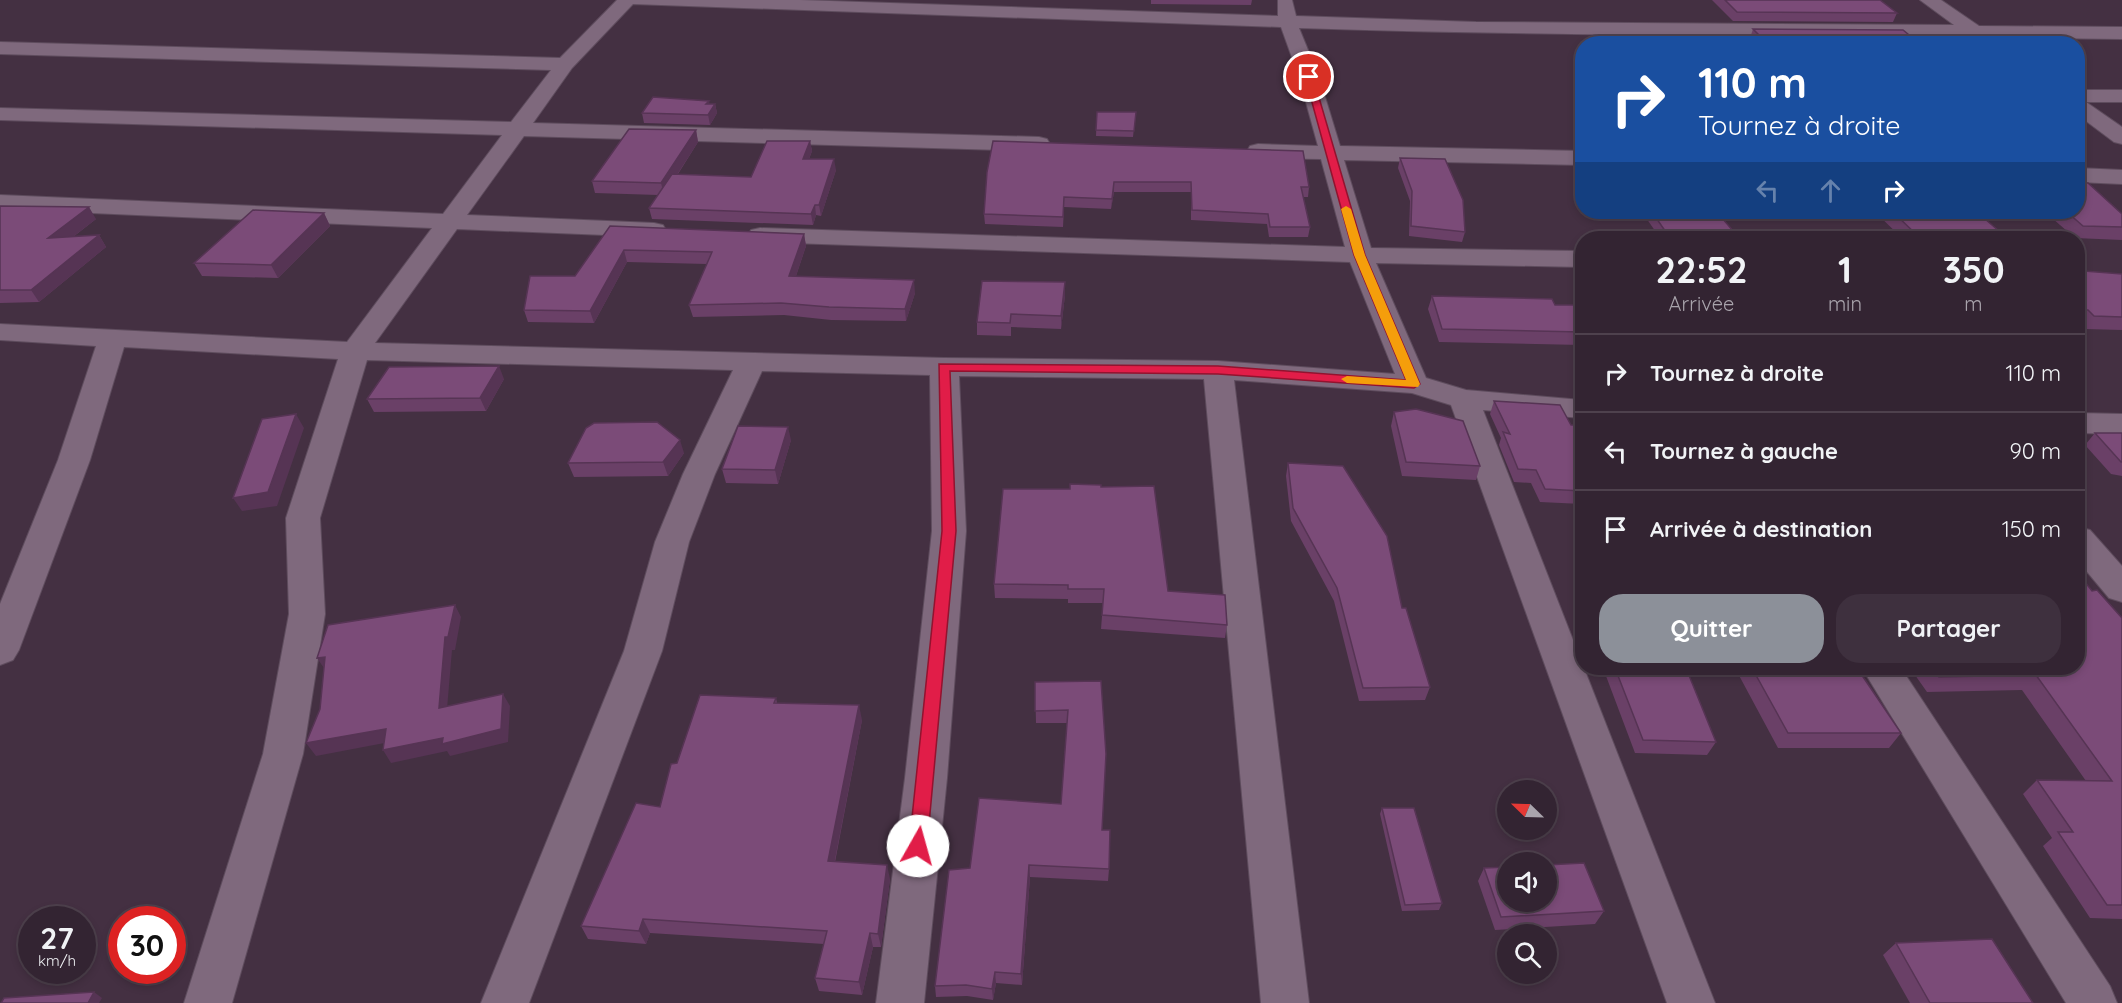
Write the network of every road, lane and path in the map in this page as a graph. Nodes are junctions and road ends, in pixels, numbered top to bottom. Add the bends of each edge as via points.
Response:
1 (627, 0) edge
2 (639, 0) edge
3 (1929, 0) edge
4 (1286, 11) edge
5 (1974, 31) junction
6 (2122, 33) edge
7 (1981, 36) edge
8 (0, 48) edge
9 (566, 64) junction
10 (2085, 96) edge
11 (2122, 96) edge
12 (2085, 111) edge
13 (0, 114) edge
14 (516, 128) junction
15 (2122, 137) edge
16 (1056, 144) edge
17 (1234, 150) edge
18 (1329, 153) junction
19 (1575, 158) edge
20 (2085, 175) edge
21 (2122, 177) edge
22 (0, 202) edge
23 (449, 221) junction
24 (674, 231) edge
25 (733, 234) edge
26 (1360, 255) junction
27 (1575, 259) edge
28 (0, 332) edge
29 (112, 338) junction
30 (355, 351) junction
31 (752, 360) junction
32 (944, 367) junction
33 (1218, 370) junction
34 (1414, 384) junction
35 (1464, 399) junction
36 (1575, 408) edge
37 (2085, 423) edge
38 (2122, 423) edge
39 (2085, 547) edge
40 (2122, 589) edge
41 (0, 650) edge
42 (1885, 675) edge
43 (208, 1003) edge
44 (505, 1003) edge
45 (900, 1003) edge
46 (1285, 1003) edge
47 (1691, 1003) edge
48 (2093, 1003) edge

1 - 9 street
2 - 4 street
3 - 5 street
4 - 5 street via 1476,28
4 - 18 street
5 - 6 street
5 - 7 street
8 - 9 street
9 - 14 street
10 - 11 street
12 - 15 street
13 - 14 street
14 - 16 street
14 - 23 street
17 - 18 street
18 - 19 street
18 - 26 street
20 - 21 street
22 - 23 street
23 - 24 street
23 - 30 street
25 - 26 street
26 - 27 street
26 - 34 street
28 - 29 street
29 - 30 street
29 - 41 street via 74,460
30 - 31 street
30 - 43 street via 303,518 307,614 283,753
31 - 32 street
31 - 44 street via 672,542 643,651
32 - 33 street
32 - 45 street via 949,531
33 - 34 street
33 - 46 street
34 - 35 street
35 - 36 street
35 - 47 street
37 - 38 street
39 - 40 street
42 - 48 street

